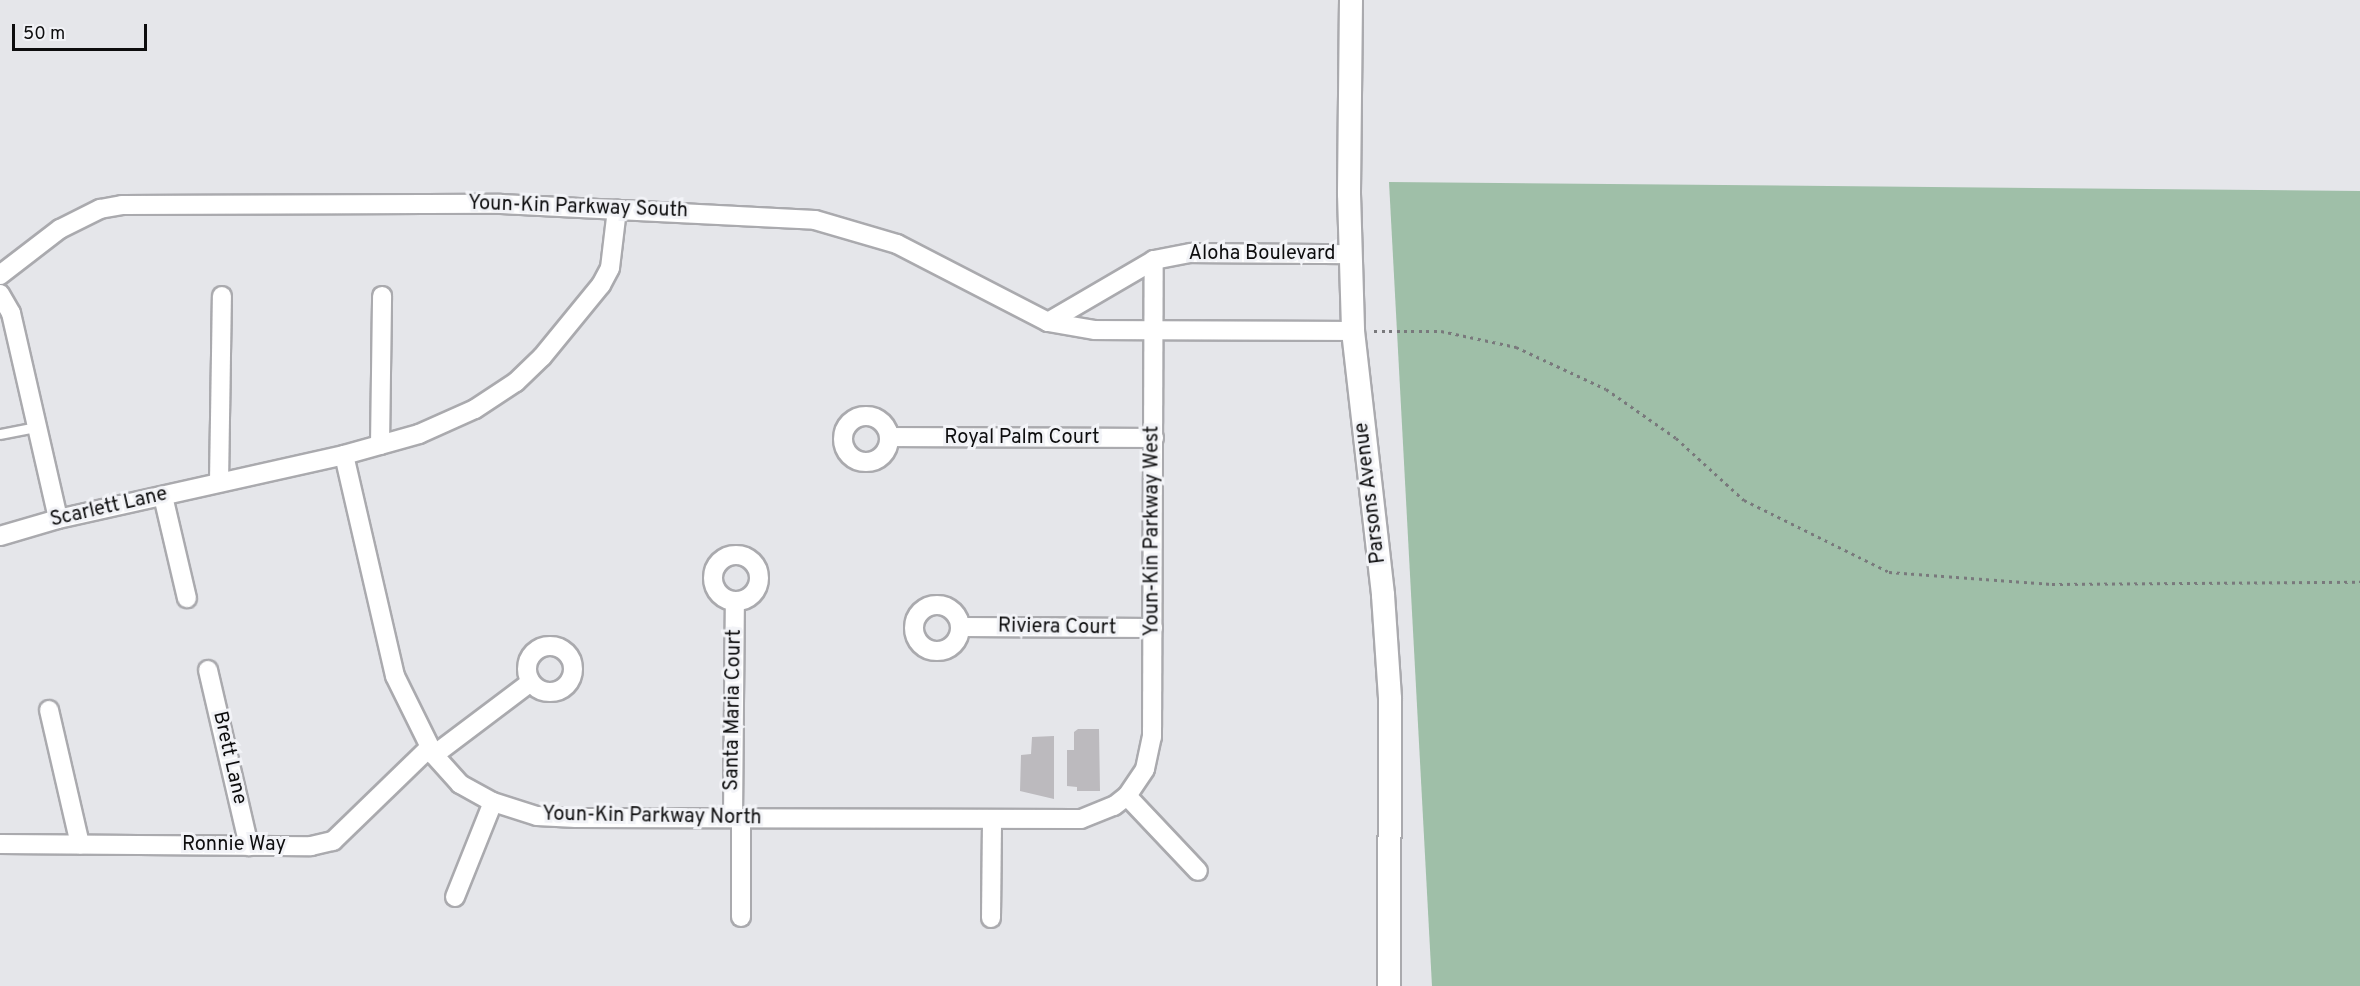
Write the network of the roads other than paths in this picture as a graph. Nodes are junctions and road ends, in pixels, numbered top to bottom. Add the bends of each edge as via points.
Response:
1 (1351, 0) edge
2 (616, 209) junction
3 (1349, 254) junction
4 (1154, 260) junction
5 (0, 275) edge
6 (0, 294) edge
7 (222, 296) dead end
8 (382, 296) dead end
9 (1048, 322) junction
10 (1154, 331) junction
11 (1353, 331) junction
12 (37, 427) junction
13 (0, 434) edge
14 (889, 437) dead end
15 (1154, 438) junction
16 (380, 445) junction
17 (344, 455) junction
18 (219, 482) junction
19 (163, 496) junction
20 (58, 519) junction
21 (0, 536) edge
22 (187, 598) dead end
23 (735, 601) dead end
24 (961, 627) dead end
25 (1153, 628) junction
26 (208, 670) dead end
27 (531, 682) dead end
28 (48, 710) dead end
29 (432, 751) junction
30 (1127, 796) junction
31 (493, 802) junction
32 (737, 819) junction
33 (992, 821) junction
34 (0, 844) edge
35 (80, 844) junction
36 (249, 846) junction
37 (1198, 871) dead end
38 (455, 897) dead end
39 (741, 917) dead end
40 (991, 918) dead end
41 (1390, 975) edge

1 - 3 street, Parsons Avenue
2 - 5 street, Youn-Kin Parkway South via 452,204 122,205 100,209 60,229
2 - 9 street, Youn-Kin Parkway South via 769,215 858,230 933,261
2 - 16 street, Scarlett Lane via 610,268 601,285 542,357 516,382 476,409 419,434
3 - 4 street, Aloha Boulevard via 1191,253
3 - 11 street, Parsons Avenue
4 - 9 street, Aloha Boulevard
4 - 10 street, Youn-Kin Parkway West
6 - 12 street via 11,313
7 - 18 street
8 - 16 street
9 - 10 street, Youn-Kin Parkway South via 1095,330
10 - 11 street
10 - 15 street, Youn-Kin Parkway West
11 - 41 street, Parsons Avenue via 1388,657
12 - 13 lane
12 - 20 street
14 - 15 street, Royal Palm Court
15 - 25 street, Youn-Kin Parkway West
16 - 17 street, Scarlett Lane
17 - 18 street, Scarlett Lane
17 - 29 street, Youn-Kin Parkway North via 395,676
18 - 19 street, Scarlett Lane
19 - 20 street, Scarlett Lane
19 - 22 street
20 - 21 street, Scarlett Lane
23 - 32 street, Santa Maria Court
24 - 25 street, Riviera Court
25 - 30 street, Youn-Kin Parkway West via 1150,753 1145,769
26 - 36 street, Brett Lane
27 - 29 street, Ronnie Way
28 - 35 street
29 - 31 street, Youn-Kin Parkway North via 460,784
29 - 36 street, Ronnie Way via 333,841 311,846
30 - 33 street, Youn-Kin Parkway North via 1114,806 1081,819
30 - 37 street
31 - 32 street, Youn-Kin Parkway North via 537,816
31 - 38 street
32 - 33 street, Youn-Kin Parkway North
32 - 39 street, Santa Maria Court
33 - 40 street
34 - 35 street, Ronnie Way
35 - 36 street, Ronnie Way

